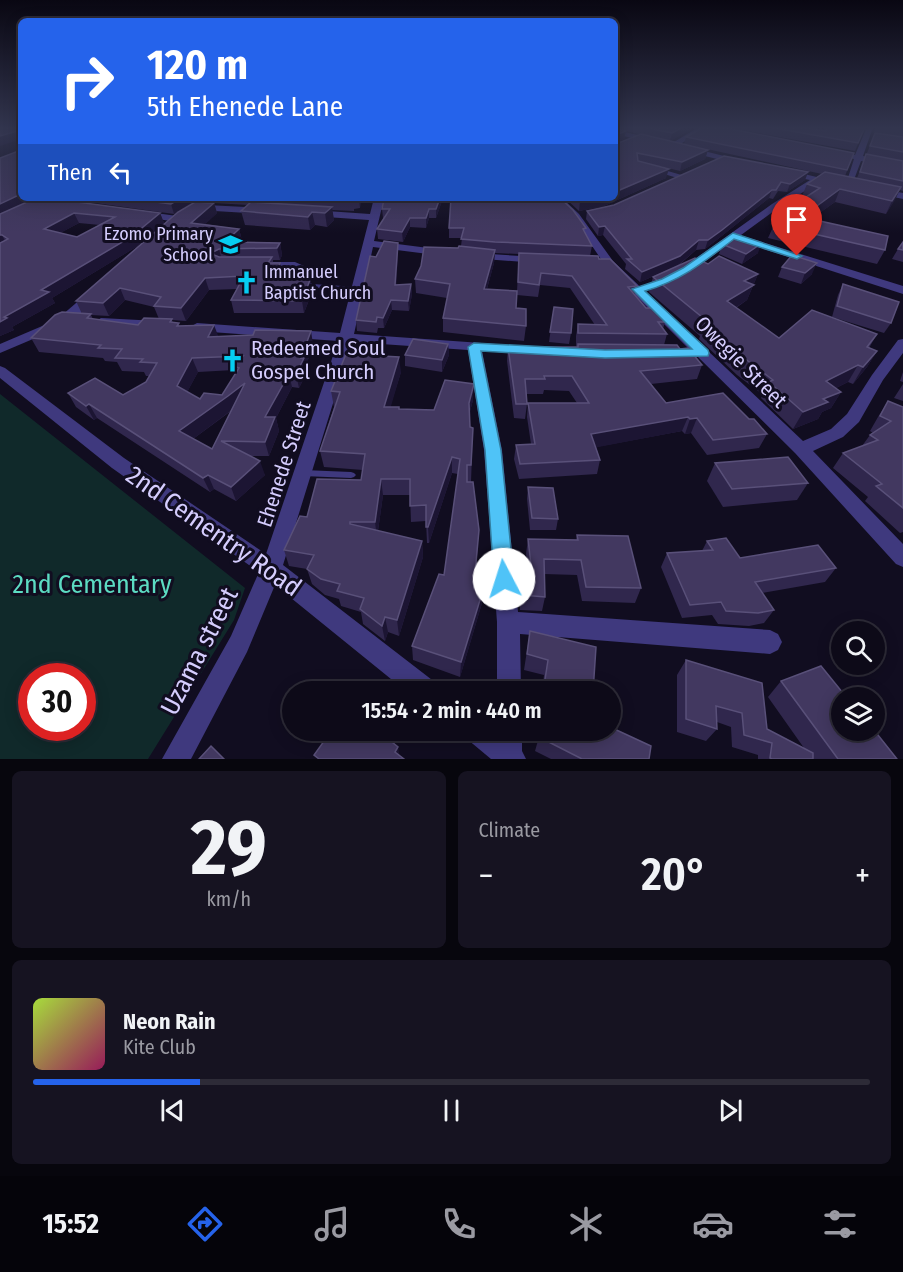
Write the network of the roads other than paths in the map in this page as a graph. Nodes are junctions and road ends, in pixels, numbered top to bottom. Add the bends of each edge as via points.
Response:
1 (856, 162) edge
2 (882, 162) edge
3 (640, 165) edge
4 (903, 166) edge
5 (774, 170) edge
6 (691, 171) edge
7 (681, 176) junction
8 (818, 179) junction
9 (671, 181) edge
10 (848, 185) junction
11 (859, 187) edge
12 (870, 189) edge
13 (903, 196) edge
14 (205, 201) edge
15 (378, 201) edge
16 (561, 201) edge
17 (198, 207) junction
18 (280, 212) edge
19 (132, 213) edge
20 (304, 213) edge
21 (375, 217) junction
22 (733, 236) junction
23 (367, 243) junction
24 (551, 261) edge
25 (264, 264) edge
26 (676, 276) edge
27 (100, 289) edge
28 (357, 289) junction
29 (903, 290) edge
30 (66, 320) junction
31 (345, 336) junction
32 (903, 343) edge
33 (474, 347) junction
34 (0, 349) edge
35 (546, 351) edge
36 (660, 353) edge
37 (703, 353) junction
38 (0, 371) edge
39 (801, 449) junction
40 (303, 473) junction
41 (351, 475) dead end
42 (903, 558) edge
43 (271, 568) junction
44 (508, 622) junction
45 (770, 642) dead end
46 (413, 681) edge
47 (508, 681) edge
48 (489, 741) edge
49 (509, 741) edge
50 (510, 758) edge
51 (176, 759) edge

1 - 10 street
2 - 4 street
3 - 7 street
5 - 8 street
6 - 7 street
7 - 9 street
8 - 10 street
8 - 22 street
10 - 11 street
12 - 13 street
14 - 17 street
15 - 21 street, Ehenede Street
16 - 37 street, Owegie Street via 580,215 603,263 642,288
17 - 18 street
17 - 19 street via 172,223
20 - 21 street
21 - 23 street, Ehenede Street
22 - 26 street
22 - 29 street
23 - 24 street
23 - 28 street, Ehenede Street
25 - 28 lane via 302,267 310,286
27 - 30 street
28 - 31 street, Ehenede Street
30 - 31 street
30 - 34 street
31 - 33 street
31 - 40 street, Ehenede Street
32 - 39 street via 853,418 837,433
33 - 35 street
33 - 44 street via 493,450
36 - 37 street
37 - 39 street, Owegie Street
38 - 43 street, 2nd Cementry Road via 118,463
39 - 42 street, Owegie Street
40 - 41 lane
40 - 43 street, Ehenede Street
43 - 46 street, 2nd Cementry Road
43 - 51 street, Uzama street via 239,644
44 - 45 street
44 - 47 street
48 - 50 street
49 - 50 street

